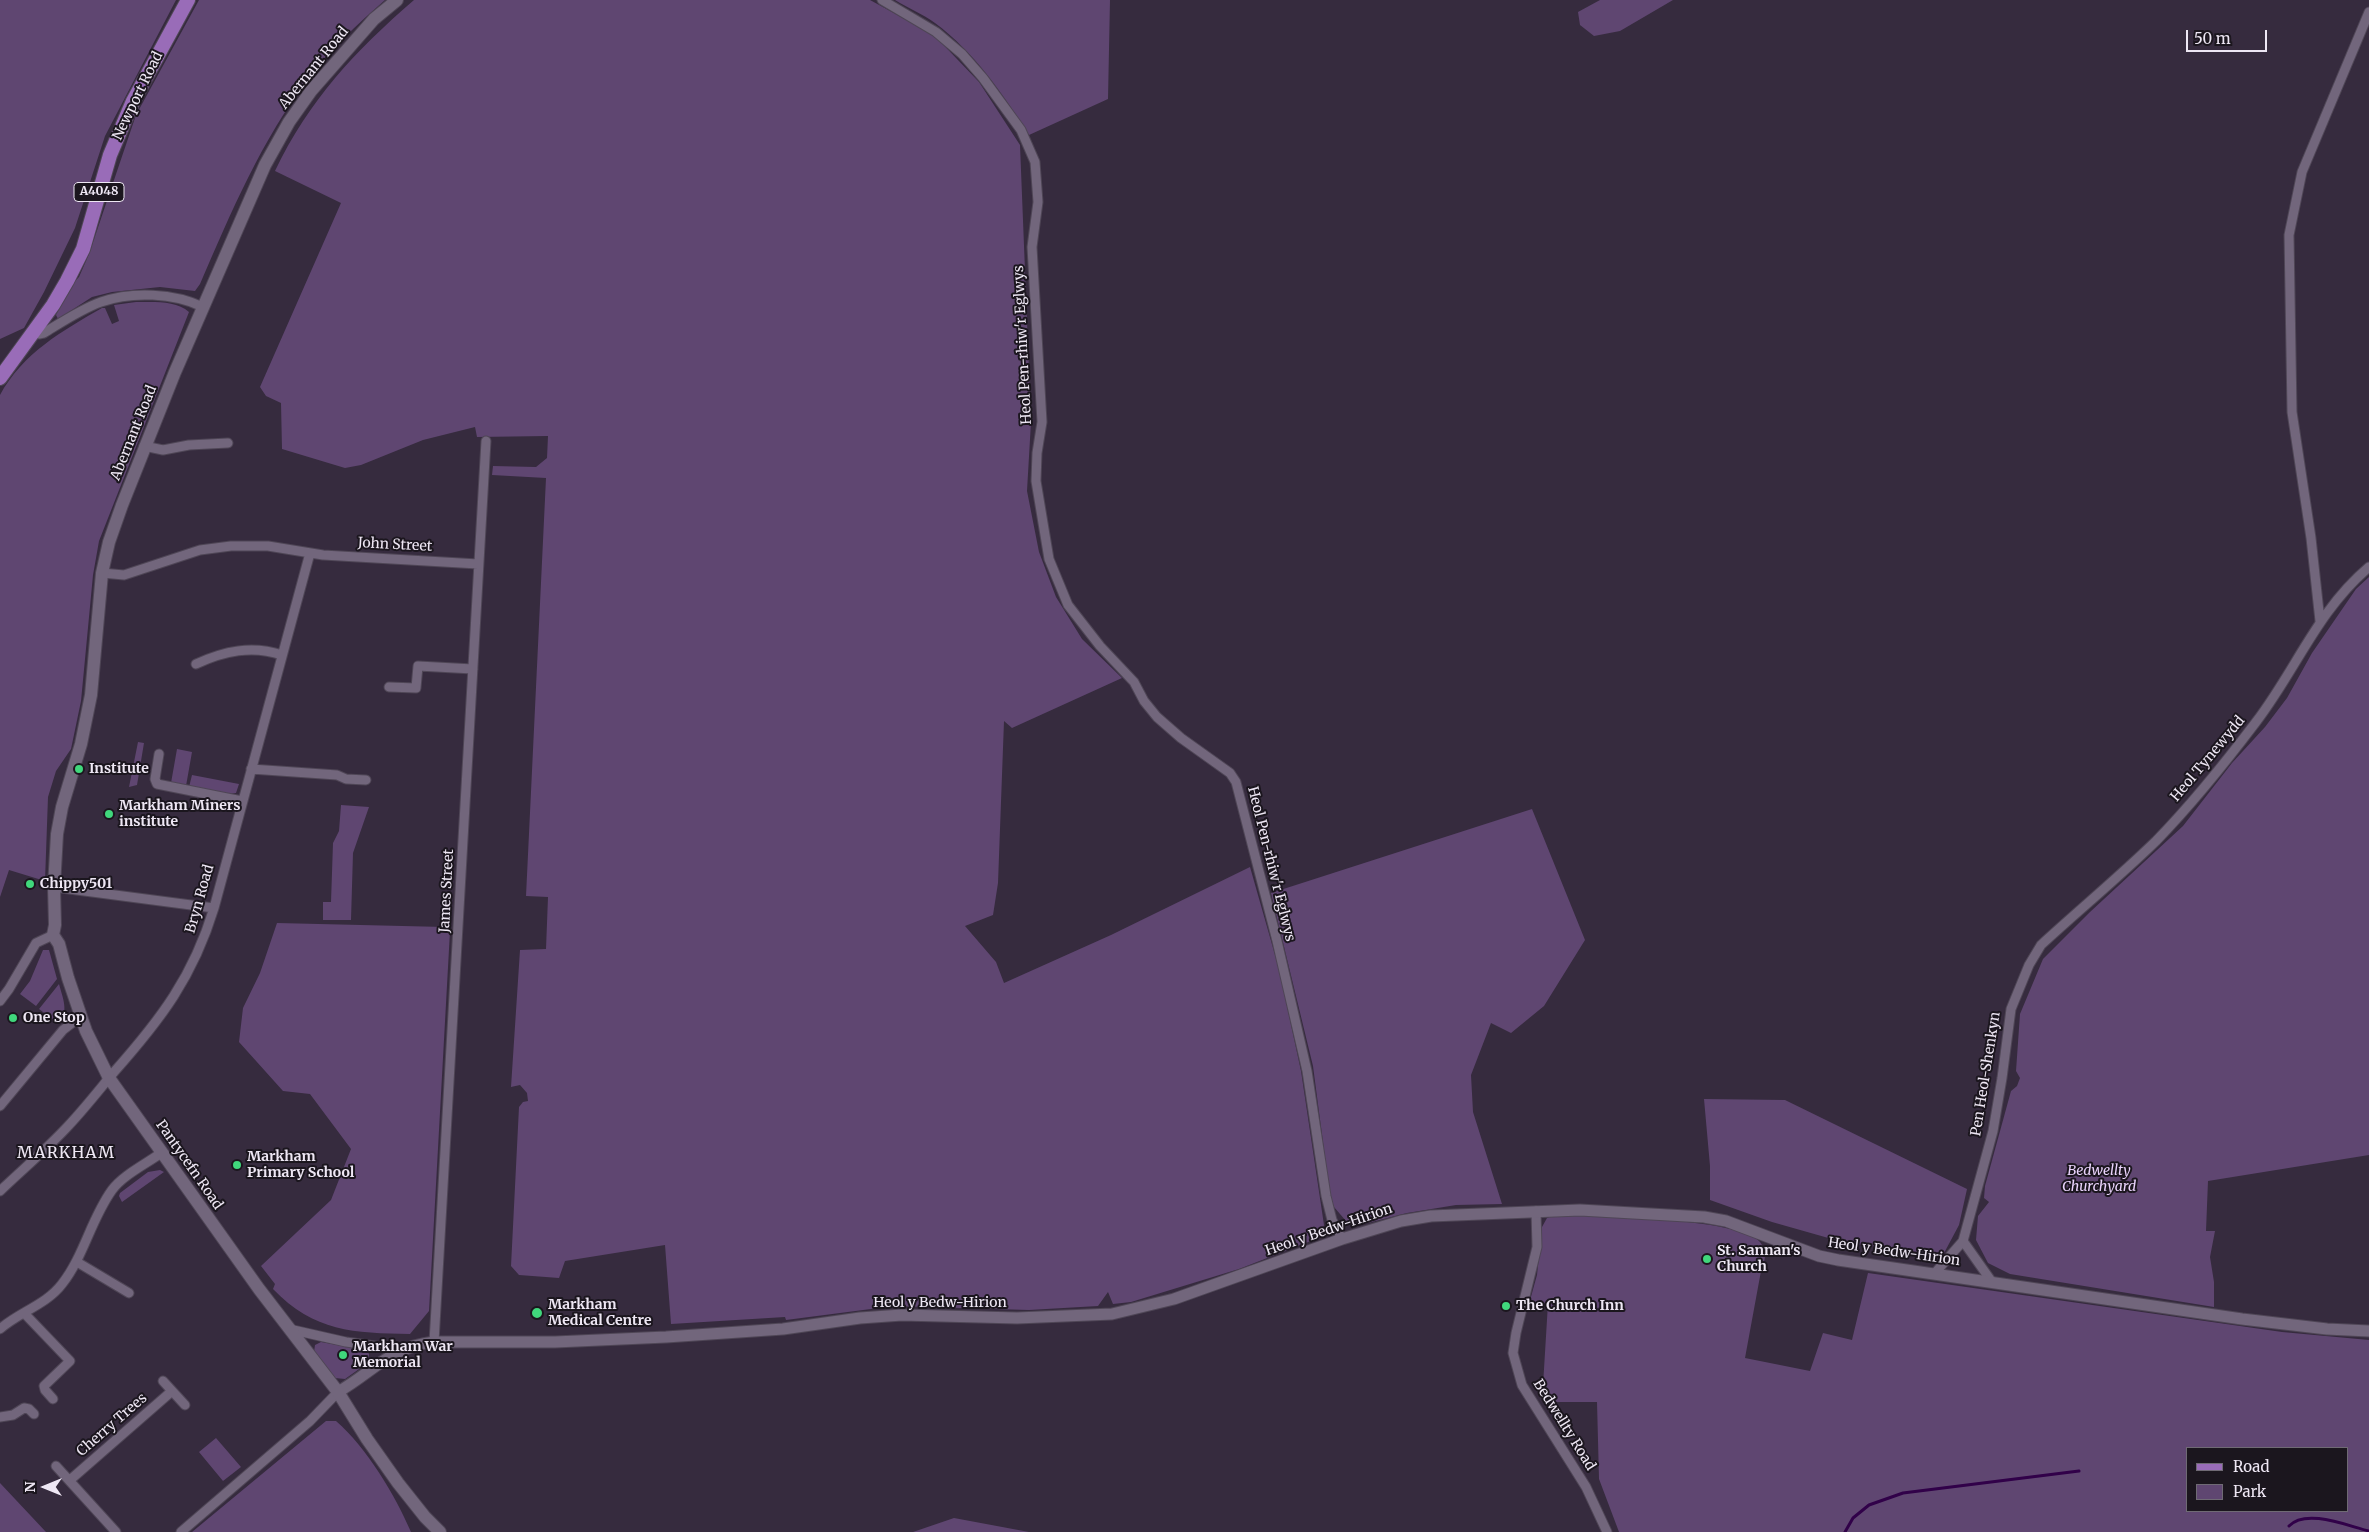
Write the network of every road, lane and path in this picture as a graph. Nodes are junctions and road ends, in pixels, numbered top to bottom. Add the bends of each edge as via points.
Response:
1 (188, 0) edge
2 (397, 0) edge
3 (882, 0) edge
4 (2369, 12) edge
5 (202, 307) junction
6 (34, 330) junction
7 (0, 378) edge
8 (486, 441) dead end
9 (228, 443) dead end
10 (144, 446) junction
11 (310, 553) junction
12 (478, 564) junction
13 (2369, 567) edge
14 (102, 573) junction
15 (2320, 621) junction
16 (282, 655) junction
17 (196, 664) dead end
18 (473, 669) junction
19 (389, 686) dead end
20 (159, 754) dead end
21 (251, 769) junction
22 (366, 780) dead end
23 (242, 801) junction
24 (54, 887) junction
25 (214, 908) junction
26 (52, 935) junction
27 (2041, 945) joint
28 (0, 1001) edge
29 (80, 1017) junction
30 (109, 1078) junction
31 (0, 1106) edge
32 (161, 1153) junction
33 (0, 1191) edge
34 (1536, 1211) junction
35 (1342, 1238) junction
36 (1963, 1241) junction
37 (77, 1262) junction
38 (1935, 1273) junction
39 (1992, 1282) junction
40 (129, 1293) dead end
41 (24, 1313) junction
42 (0, 1329) edge
43 (289, 1329) junction
44 (2369, 1331) edge
45 (434, 1342) junction
46 (393, 1353) junction
47 (163, 1381) dead end
48 (172, 1391) junction
49 (338, 1392) junction
50 (53, 1399) dead end
51 (185, 1405) dead end
52 (34, 1414) dead end
53 (0, 1417) edge
54 (56, 1466) dead end
55 (70, 1480) junction
56 (116, 1532) edge
57 (181, 1532) edge
58 (440, 1532) edge
59 (1607, 1532) edge

1 - 6 main road, Newport Road / A4048 via 132,101 110,155 82,249 53,305
2 - 5 main road, Abernant Road via 343,52 289,122 265,164
3 - 35 street, Heol Pen-rhiw'r Eglwys via 936,32 962,54 1021,130 1035,162 1038,202 1032,247 1042,422 1036,481 1049,559 1068,605 1134,682 1157,717 1230,773 1236,782 1307,1070 1326,1196 1332,1220
4 - 15 street via 2302,172 2290,235 2292,412
5 - 6 street via 173,297 120,297 100,302 44,333
5 - 10 main road, Abernant Road
6 - 7 main road, Newport Road / A4048
8 - 12 street, James Street
9 - 10 street via 163,450
10 - 14 main road, Abernant Road via 108,542
11 - 12 street, John Street
11 - 14 street, John Street via 268,546 231,546 200,550 124,575
11 - 16 street, Bryn Road
12 - 18 street, James Street
13 - 15 street, Heol Tynewydd
14 - 24 main road, Abernant Road via 91,695 81,744 62,807
15 - 27 street, Heol Tynewydd via 2258,720 2209,782 2156,840
16 - 17 street via 242,650 226,652
16 - 21 street, Bryn Road
18 - 19 street via 418,666 416,688
18 - 45 street, James Street
20 - 23 street via 157,784
21 - 22 street via 337,774 346,779
21 - 23 street, Bryn Road
23 - 25 street, Bryn Road
24 - 25 street
24 - 26 main road, Abernant Road via 55,925
25 - 30 street, Bryn Road via 197,956 183,983 161,1017
26 - 28 street via 36,943
26 - 29 main road, Pantycefn Road via 59,944
27 - 36 street, Pen Heol-Shenkyn via 2011,1009 1993,1131
29 - 30 main road, Pantycefn Road
29 - 31 street via 63,1030
30 - 32 main road, Pantycefn Road
30 - 33 street, Bryn Road via 69,1125
32 - 37 street via 113,1189
32 - 43 main road, Pantycefn Road
34 - 35 street, Heol y Bedw-Hirion via 1431,1216
34 - 38 street, Heol y Bedw-Hirion via 1580,1210 1726,1220 1819,1256
34 - 59 street, Bedwellty Road via 1537,1247 1516,1332 1513,1353 1516,1370 1522,1385 1586,1487
35 - 45 street, Heol y Bedw-Hirion via 1174,1299 1102,1315 1017,1318 902,1315 783,1329 666,1337 555,1342
36 - 38 street, Pen Heol-Shenkyn
36 - 39 street
37 - 40 street
37 - 41 street via 55,1292
38 - 39 street, Heol y Bedw-Hirion
39 - 44 street, Heol y Bedw-Hirion via 2242,1319
41 - 42 street
41 - 50 street via 70,1360 44,1386
43 - 46 street via 389,1348
43 - 49 main road, Pantycefn Road
45 - 46 street, Heol y Bedw-Hirion
46 - 49 street, Heol y Bedw-Hirion
47 - 48 street
48 - 51 street
48 - 55 street, Cherry Trees
49 - 57 street
49 - 58 main road, Pantycefn Road via 398,1483
52 - 53 street via 24,1408 13,1415
54 - 55 street
55 - 56 street

